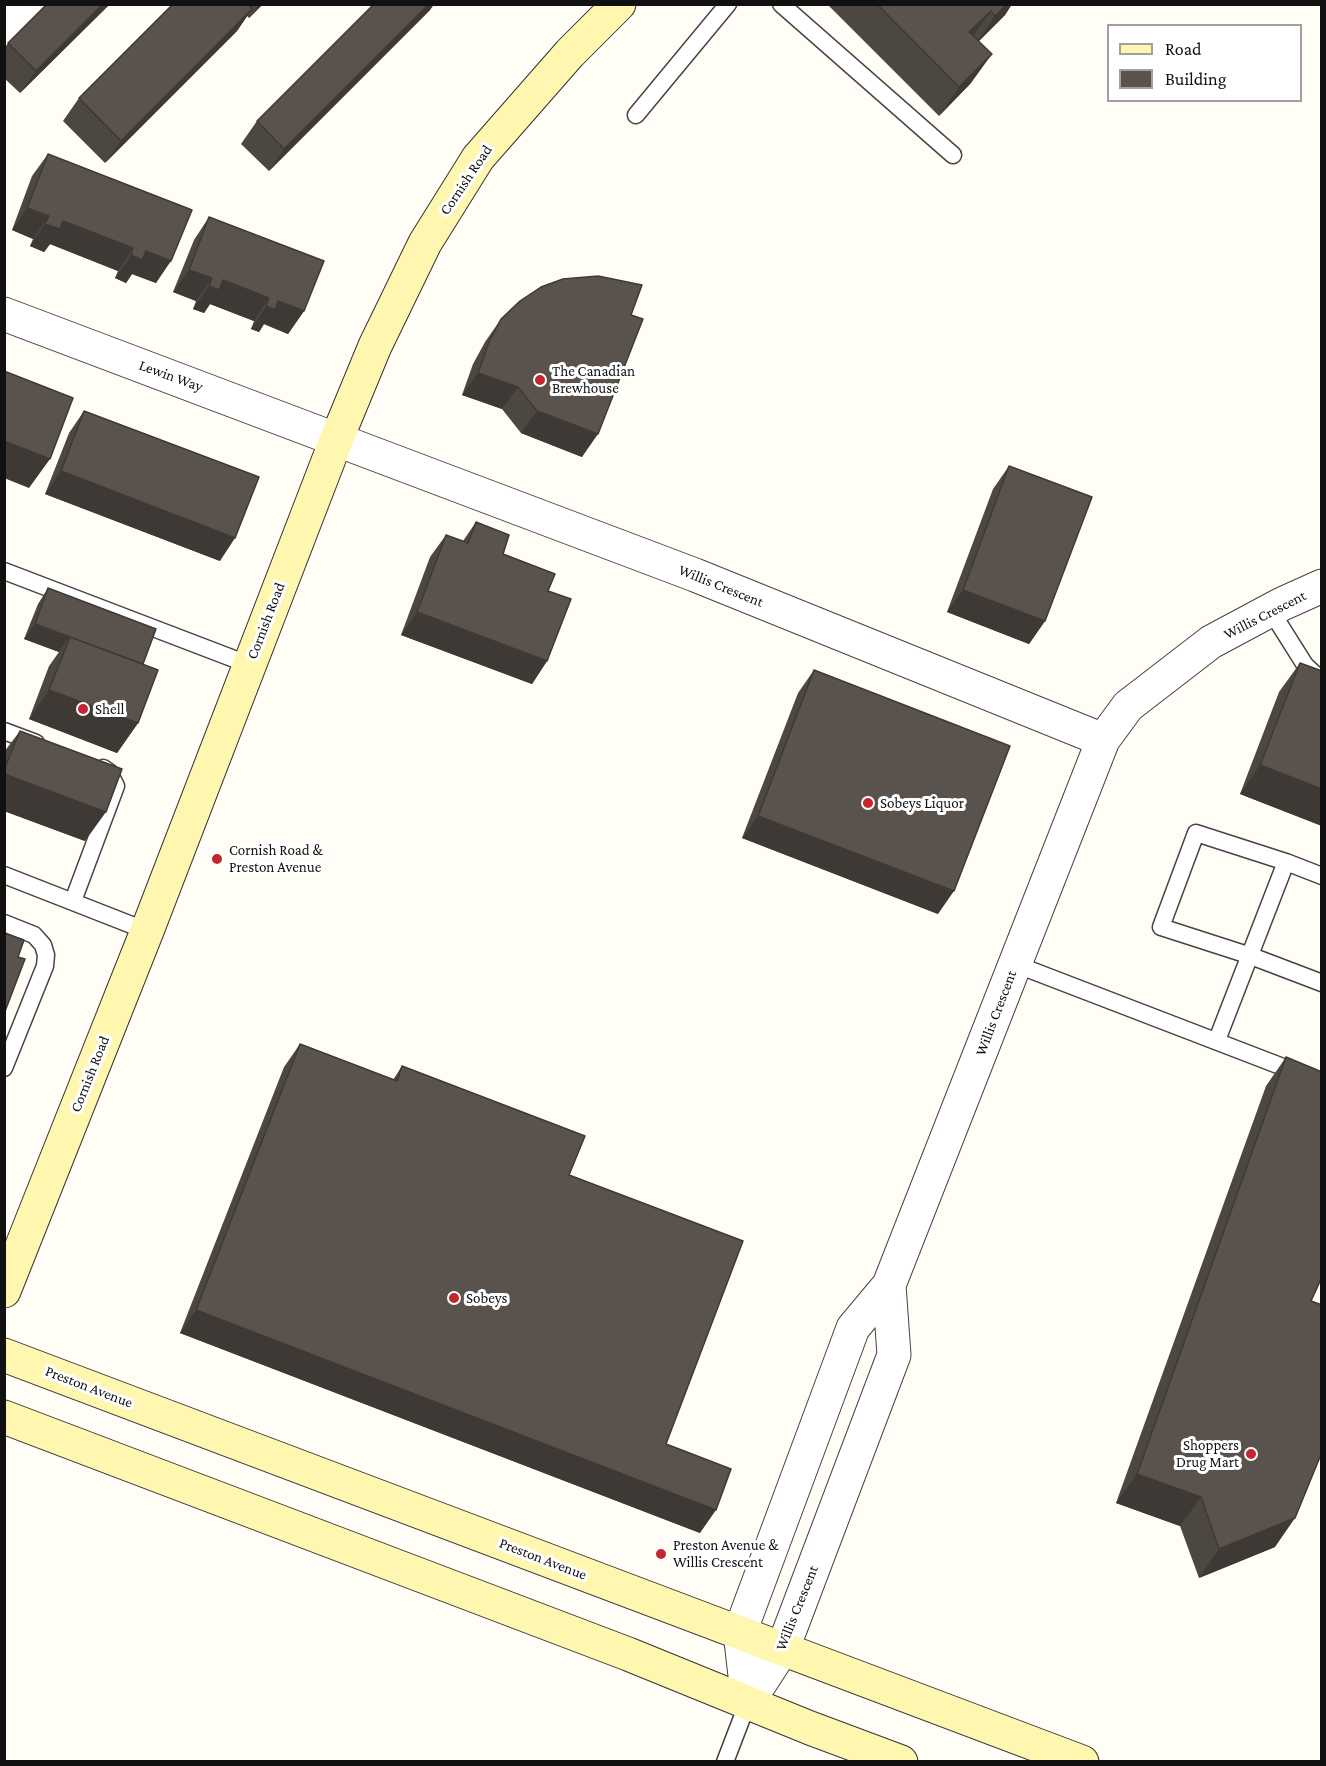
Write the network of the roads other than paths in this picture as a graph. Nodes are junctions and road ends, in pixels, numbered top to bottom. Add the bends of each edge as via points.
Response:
1 (31, 4) edge
2 (728, 4) edge
3 (781, 4) edge
4 (618, 5) edge
5 (4, 31) edge
6 (636, 115) dead end
7 (953, 154) dead end
8 (4, 314) edge
9 (337, 438) junction
10 (4, 571) edge
11 (1322, 586) edge
12 (1270, 611) junction
13 (250, 664) junction
14 (1322, 681) edge
15 (4, 731) edge
16 (1103, 740) junction
17 (48, 747) edge
18 (91, 764) edge
19 (1286, 862) junction
20 (4, 875) edge
21 (1322, 876) edge
22 (73, 902) junction
23 (4, 923) edge
24 (147, 931) junction
25 (1251, 956) junction
26 (1015, 963) junction
27 (1322, 983) edge
28 (1217, 1040) junction
29 (4, 1068) edge
30 (1322, 1082) edge
31 (889, 1285) junction
32 (4, 1291) edge
33 (4, 1355) edge
34 (4, 1417) edge
35 (740, 1632) junction
36 (783, 1648) junction
37 (748, 1702) junction
38 (725, 1761) edge
39 (901, 1761) edge
40 (1082, 1761) edge

1 - 5 street
2 - 6 lane
3 - 7 lane
4 - 9 main road, Cornish Road via 478,158 425,243 375,346
8 - 9 street, Lewin Way
9 - 13 main road, Cornish Road
9 - 16 street, Willis Crescent via 695,575
10 - 13 lane
11 - 12 street, Willis Crescent
12 - 14 lane via 1305,665
12 - 16 street, Willis Crescent via 1211,642 1128,706
13 - 24 main road, Cornish Road
15 - 17 lane
16 - 26 street, Willis Crescent
18 - 22 lane via 109,772 116,786
19 - 21 lane
19 - 25 lane
19 - 25 lane via 1196,833 1161,927
20 - 22 lane
22 - 24 lane
23 - 29 lane via 34,935 46,955
24 - 32 main road, Cornish Road
25 - 27 lane
25 - 28 lane
26 - 28 lane
26 - 31 street, Willis Crescent
28 - 30 lane
31 - 35 street, Willis Crescent via 853,1328
31 - 36 street, Willis Crescent via 894,1355
33 - 35 main road, Preston Avenue
34 - 37 main road
35 - 36 main road, Preston Avenue
35 - 37 street, Willis Crescent
36 - 37 street, Willis Crescent
36 - 40 main road, Preston Avenue
37 - 38 lane
37 - 39 main road

